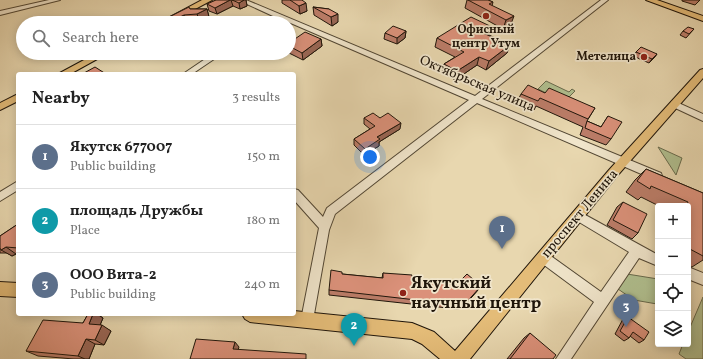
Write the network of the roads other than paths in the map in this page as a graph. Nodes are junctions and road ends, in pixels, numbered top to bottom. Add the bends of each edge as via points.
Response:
1 (57, 0) edge
2 (208, 0) edge
3 (241, 0) edge
4 (605, 0) edge
5 (650, 0) edge
6 (0, 13) edge
7 (177, 16) edge
8 (278, 16) edge
9 (703, 19) edge
10 (296, 24) edge
11 (90, 60) edge
12 (210, 60) edge
13 (67, 72) edge
14 (192, 72) edge
15 (703, 72) edge
16 (16, 98) edge
17 (476, 99) junction
18 (674, 104) junction
19 (0, 107) edge
20 (703, 118) edge
21 (623, 162) junction
22 (666, 180) edge
23 (16, 186) edge
24 (296, 195) edge
25 (0, 197) edge
26 (578, 216) junction
27 (324, 226) junction
28 (637, 251) junction
29 (544, 258) junction
30 (655, 260) edge
31 (691, 274) edge
32 (703, 279) edge
33 (0, 288) edge
34 (16, 290) edge
35 (603, 301) junction
36 (269, 316) edge
37 (307, 320) junction
38 (452, 359) edge
39 (459, 359) edge
40 (563, 359) edge

1 - 6 street
2 - 7 main road
3 - 8 street, Октябрьская улица
4 - 17 street
5 - 9 main road
10 - 17 street, Октябрьская улица
11 - 13 main road
12 - 14 street
15 - 18 main road, проспект Ленина
16 - 19 main road
17 - 21 street, Октябрьская улица
17 - 27 street via 335,206
18 - 20 street
18 - 21 main road, проспект Ленина
21 - 22 street, Октябрьская улица
21 - 26 main road, проспект Ленина
23 - 25 street
24 - 27 street
26 - 28 street
26 - 29 main road, проспект Ленина
27 - 37 street
28 - 30 street
28 - 35 street
29 - 35 street
29 - 39 main road, проспект Ленина
31 - 32 street
33 - 34 main road
35 - 40 street
36 - 37 main road
37 - 38 main road via 412,331 428,338

